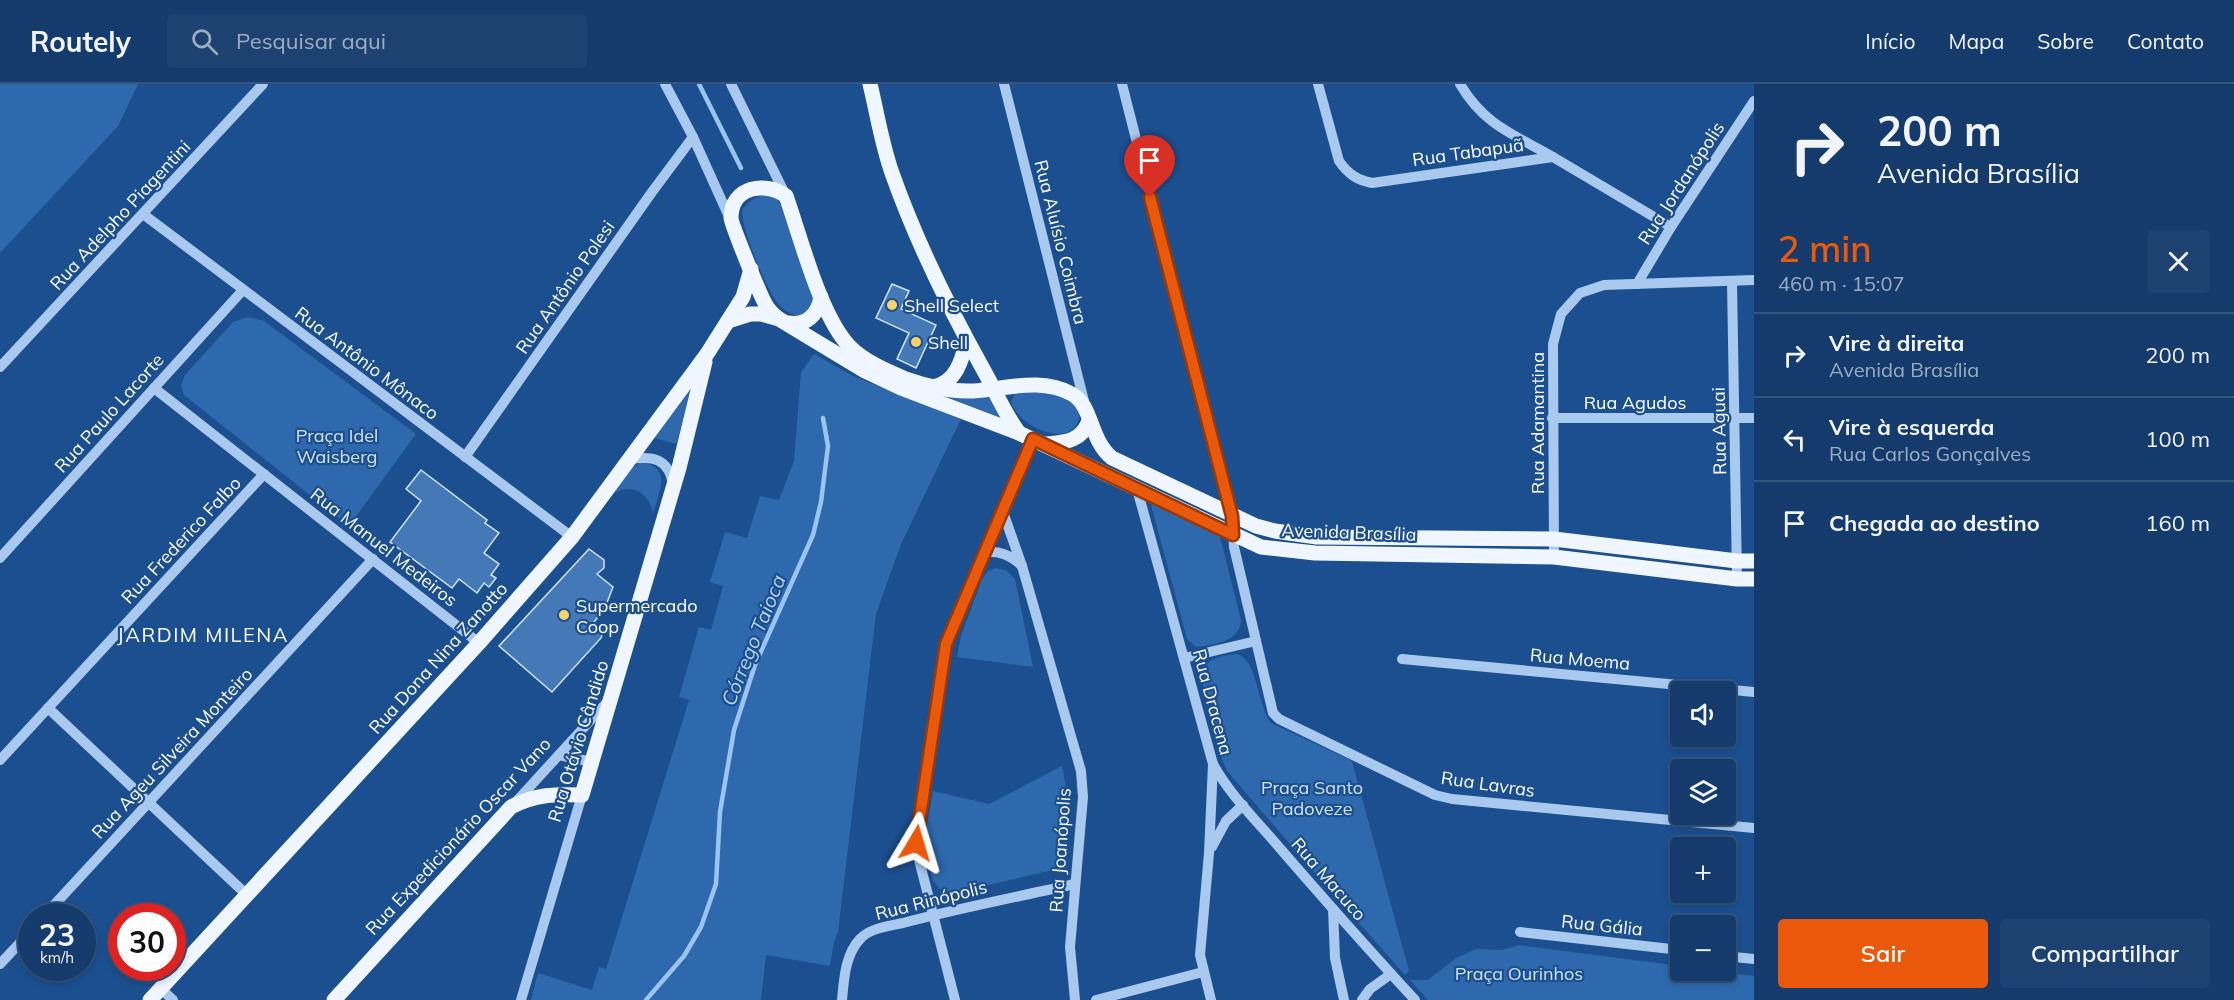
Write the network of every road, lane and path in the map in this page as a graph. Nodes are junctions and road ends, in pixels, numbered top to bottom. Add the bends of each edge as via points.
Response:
1 (263, 84) edge
2 (665, 84) edge
3 (732, 84) edge
4 (870, 84) edge
5 (1004, 84) edge
6 (1122, 84) edge
7 (1318, 84) edge
8 (1460, 84) edge
9 (1754, 101) edge
10 (693, 137) junction
11 (1553, 157) junction
12 (786, 196) junction
13 (143, 214) junction
14 (730, 219) junction
15 (1671, 227) junction
16 (751, 269) junction
17 (1754, 280) edge
18 (1732, 282) junction
19 (1637, 284) junction
20 (243, 290) junction
21 (821, 297) junction
22 (728, 321) junction
23 (783, 321) junction
24 (967, 340) junction
25 (707, 354) junction
26 (0, 367) edge
27 (933, 387) junction
28 (154, 388) junction
29 (993, 388) junction
30 (1087, 414) junction
31 (1552, 418) junction
32 (1735, 418) junction
33 (1754, 418) edge
34 (1032, 438) junction
35 (465, 457) junction
36 (629, 459) junction
37 (264, 474) junction
38 (1224, 485) junction
39 (673, 486) junction
40 (1137, 489) junction
41 (1208, 504) junction
42 (1002, 509) junction
43 (1232, 516) junction
44 (1233, 535) junction
45 (572, 537) junction
46 (1554, 539) junction
47 (984, 552) junction
48 (1554, 557) junction
49 (0, 558) edge
50 (373, 559) junction
51 (1737, 561) junction
52 (1754, 561) edge
53 (1022, 566) junction
54 (1737, 579) junction
55 (1754, 579) edge
56 (1256, 641) junction
57 (479, 643) junction
58 (1184, 658) junction
59 (1402, 659) dead end
60 (1754, 692) edge
61 (611, 698) junction
62 (48, 708) junction
63 (559, 755) junction
64 (0, 760) edge
65 (592, 762) junction
66 (1213, 764) junction
67 (582, 795) junction
68 (149, 803) junction
69 (1243, 805) junction
70 (511, 807) junction
71 (1754, 828) edge
72 (1209, 853) junction
73 (1074, 884) junction
74 (247, 895) junction
75 (56, 903) edge
76 (1333, 909) junction
77 (932, 915) junction
78 (1520, 932) dead end
79 (18, 945) edge
80 (1670, 949) edge
81 (1736, 957) edge
82 (1754, 959) edge
83 (0, 964) edge
84 (1203, 972) junction
85 (1391, 974) junction
86 (155, 994) edge
87 (173, 1000) edge
88 (334, 1000) edge
89 (521, 1000) edge
90 (842, 1000) edge
91 (955, 1000) edge
92 (1075, 1000) edge
93 (1096, 1000) edge
94 (1211, 1000) edge
95 (1344, 1000) edge
96 (1362, 1000) edge
97 (1415, 1000) edge

1 - 13 street, Rua Adelpho Piagentini
2 - 10 street
3 - 12 street
4 - 24 main road via 892,174
5 - 30 street, Rua Aluísio Coimbra
6 - 38 street, Rua Lavras
7 - 11 street, Rua Tabapuã via 1340,161 1358,180 1372,183
8 - 11 street via 1471,103 1491,122
9 - 15 street, Rua Jordanópolis
10 - 14 street
10 - 35 street, Rua Antônio Polesi
11 - 15 street
12 - 14 main road via 772,188 753,188 740,195
12 - 21 main road, Avenida Brasília
13 - 20 street, Rua Antônio Mônaco
13 - 26 street, Rua Adelpho Piagentini
14 - 16 main road
15 - 19 street, Rua Jordanópolis
16 - 22 main road, Rua Dona Nina Zanotto via 743,297
16 - 23 main road via 766,305
17 - 18 street, Rua Adamantina
18 - 19 street, Rua Adamantina
18 - 32 street, Rua Aguai
19 - 31 street, Rua Adamantina via 1604,285 1580,293 1561,314 1553,344
20 - 28 street, Rua Paulo Lacorte
20 - 35 street, Rua Antônio Mônaco
21 - 23 main road via 807,321
21 - 27 main road, Avenida Brasília via 851,348 898,375
22 - 23 main road via 750,314
22 - 25 main road, Rua Dona Nina Zanotto
23 - 34 main road, Avenida Brasília via 840,358 901,388
24 - 27 main road via 952,376
24 - 29 main road
25 - 36 main road, Rua Dona Nina Zanotto
25 - 39 main road, Rua Otávio Cândido
27 - 29 main road, Avenida Brasília via 969,391
28 - 37 street, Rua Manuel Medeiros
28 - 49 street, Rua Paulo Lacorte
29 - 30 main road, Avenida Brasília via 1035,385 1059,389 1073,395
29 - 34 main road via 1009,420
30 - 34 main road via 1084,430 1074,440
30 - 41 main road, Avenida Brasília via 1098,441 1112,458
31 - 32 street, Rua Agudos
31 - 46 street, Rua Adamantina
32 - 33 street, Rua Agudos
32 - 51 street, Rua Aguai
34 - 40 main road, Avenida Brasília
34 - 42 street
35 - 45 street, Rua Antônio Mônaco
36 - 39 street via 645,457 666,465
36 - 45 main road, Rua Dona Nina Zanotto
37 - 50 street, Rua Manuel Medeiros
37 - 62 street, Rua Frederico Falbo
38 - 41 street
38 - 43 street, Rua Lavras
39 - 61 main road, Rua Otávio Cândido
40 - 44 main road, Avenida Brasília
40 - 58 street, Rua Dracena
41 - 43 main road, Avenida Brasília
42 - 47 street
42 - 53 street, Rua Joanópolis
43 - 44 street, Rua Lavras
43 - 46 main road, Avenida Brasília via 1262,528 1317,537
44 - 48 main road, Avenida Brasília via 1261,547 1290,552
44 - 56 street, Rua Lavras
45 - 57 main road, Rua Dona Nina Zanotto
46 - 48 street, Rua Adamantina
46 - 51 main road, Avenida Brasília
47 - 53 street via 1001,553
47 - 77 street via 943,655 917,835 917,852
48 - 54 main road, Avenida Brasília
50 - 57 street, Rua Manuel Medeiros
50 - 68 street, Rua Ageu Silveira Monteiro
51 - 52 main road, Avenida Brasília
51 - 54 street, Rua Aguai
53 - 73 street, Rua Joanópolis via 1081,771 1083,797
54 - 55 main road, Avenida Brasília
56 - 58 street
56 - 71 street, Rua Lavras via 1273,713 1279,719 1435,795
57 - 74 main road, Rua Dona Nina Zanotto
58 - 66 street, Rua Dracena
59 - 60 street, Rua Moema
61 - 63 street, Rua Expedicionário Oscar Vano
61 - 65 main road, Rua Otávio Cândido
62 - 64 street, Rua Frederico Falbo
62 - 68 street
63 - 65 street
63 - 70 street, Rua Expedicionário Oscar Vano
65 - 67 main road, Rua Otávio Cândido
66 - 69 street, Rua Macuco
66 - 72 street, Rua Dracena
67 - 70 main road via 539,796
67 - 89 street, Rua Otávio Cândido
68 - 74 street
68 - 75 street, Rua Ageu Silveira Monteiro
69 - 72 street via 1226,821
69 - 76 street, Rua Macuco
70 - 88 main road, Rua Expedicionário Oscar Vano
72 - 84 street, Rua Dracena via 1200,955
73 - 77 street, Rua Rinópolis
73 - 92 street, Rua Joanópolis via 1070,947
74 - 86 main road, Rua Dona Nina Zanotto
76 - 85 street, Rua Macuco
76 - 95 street via 1335,958
77 - 90 street, Rua Rinópolis via 861,937 848,961
77 - 91 street
78 - 80 street, Rua Gália
79 - 83 street
81 - 82 street
84 - 93 street
84 - 94 street, Rua Dracena
85 - 96 street
85 - 97 street, Rua Macuco
86 - 87 street

